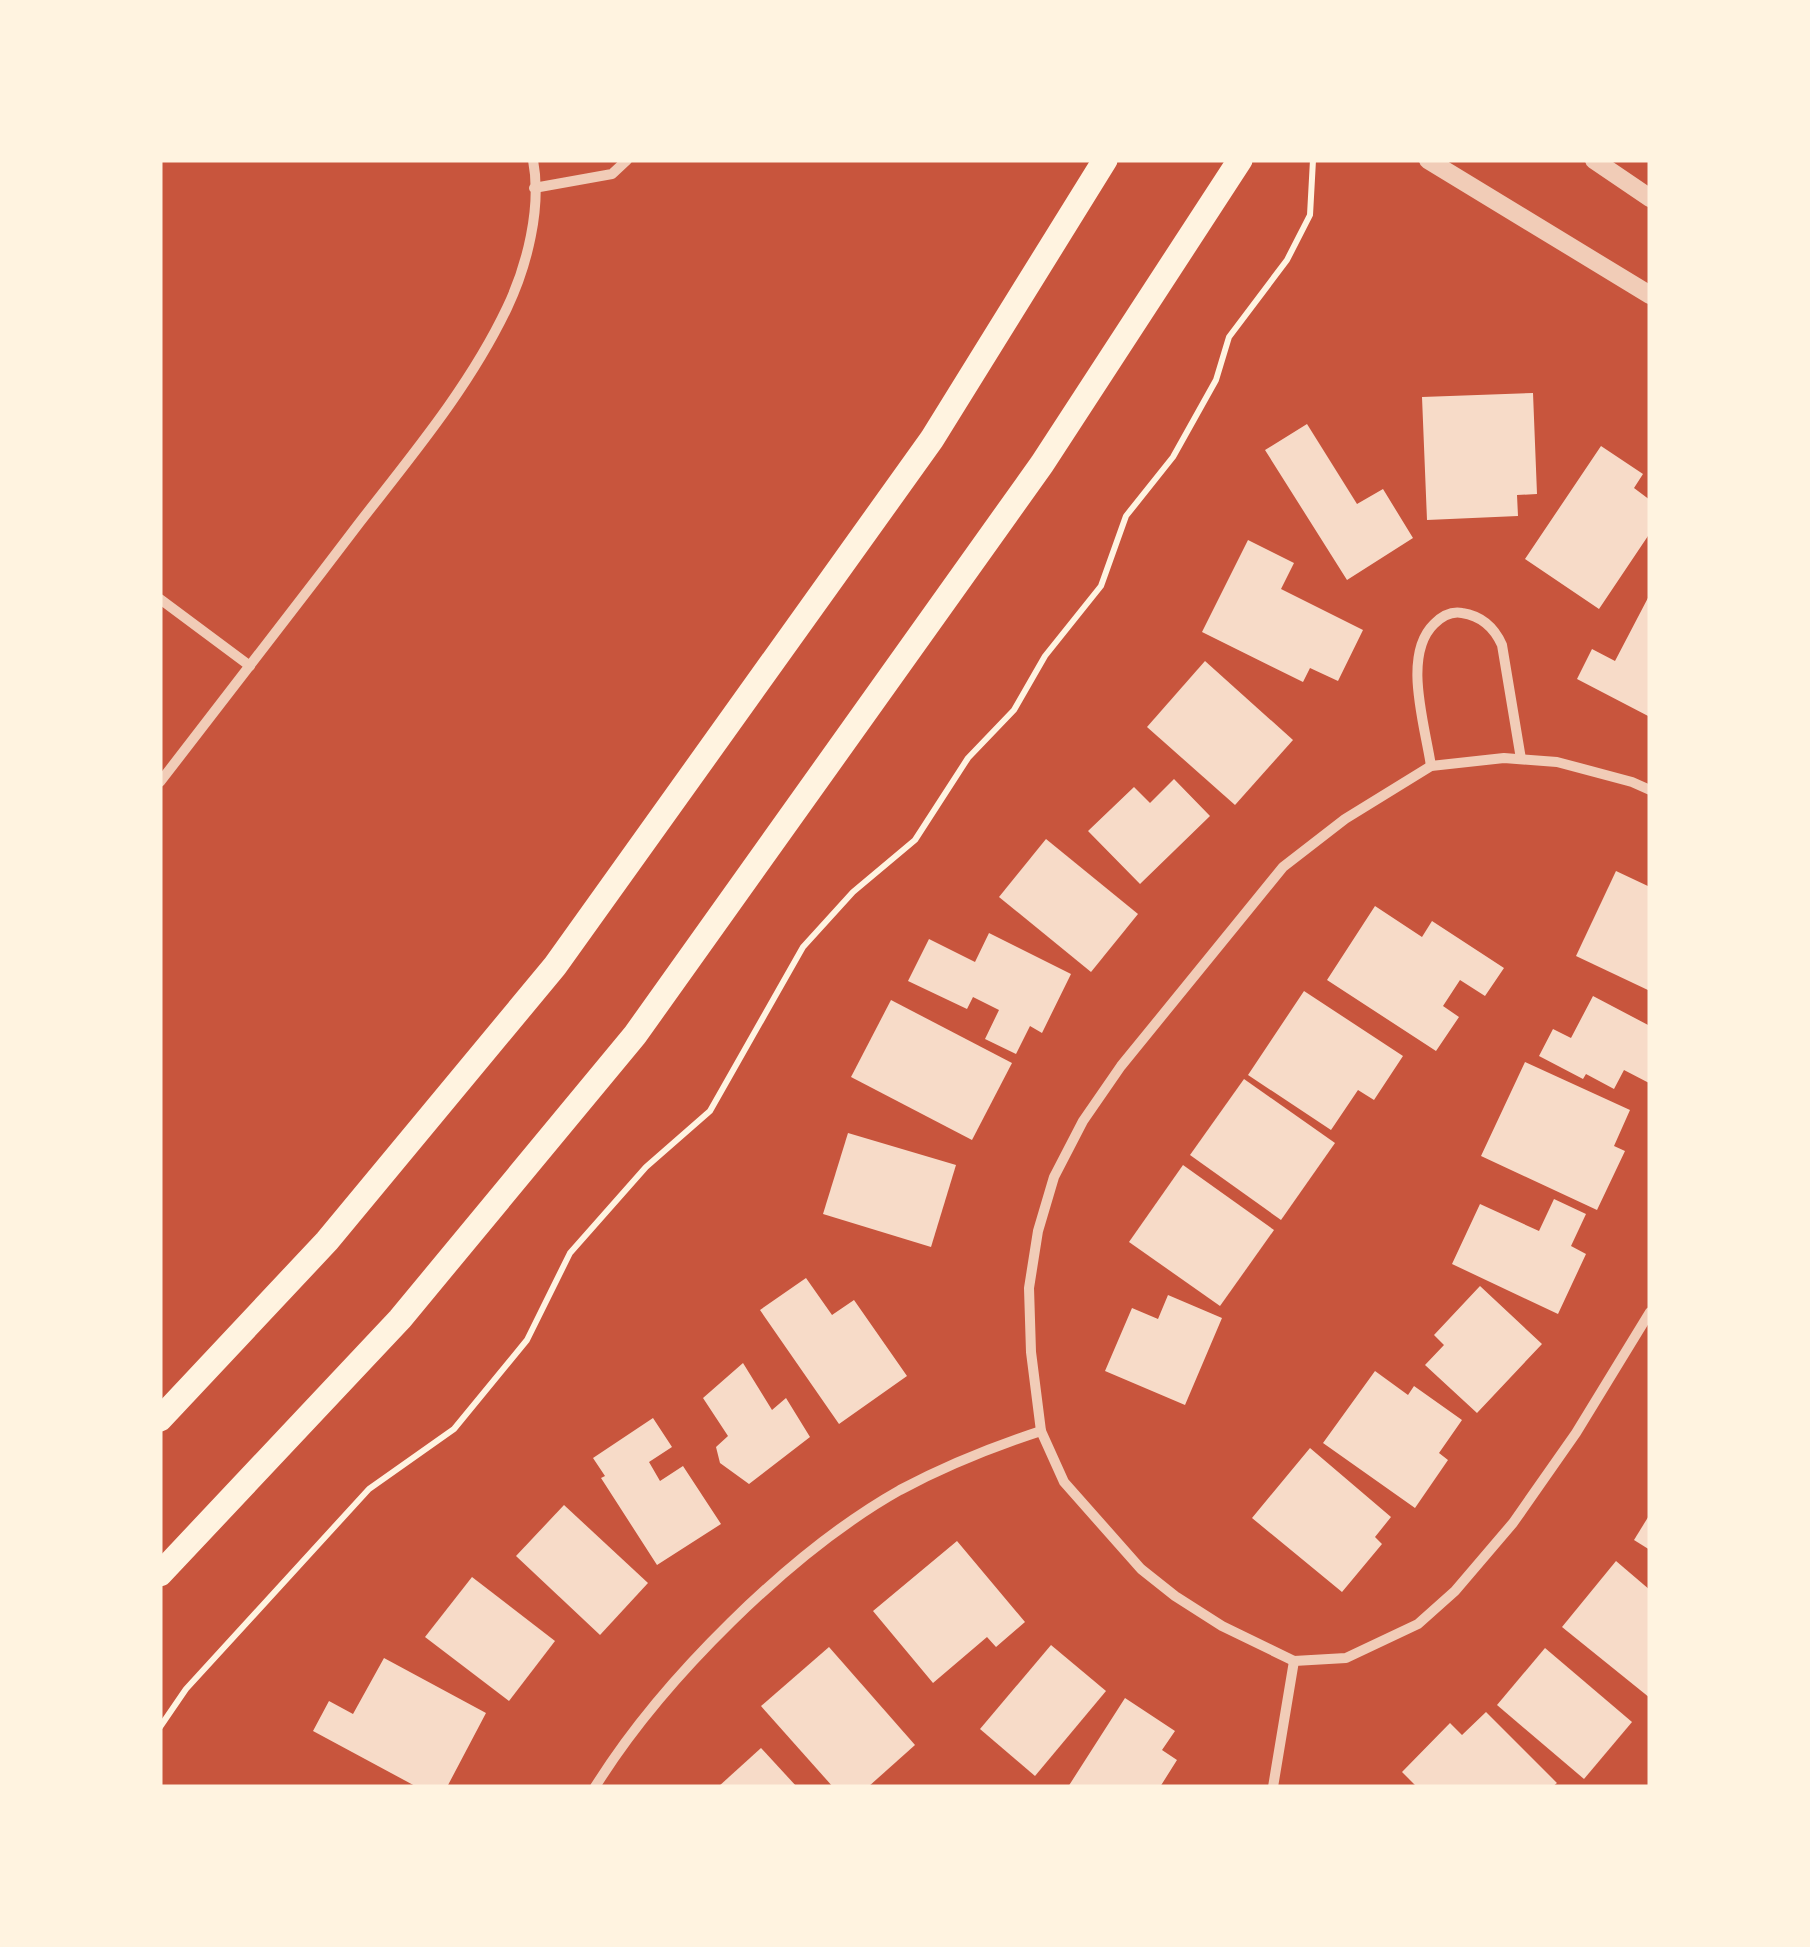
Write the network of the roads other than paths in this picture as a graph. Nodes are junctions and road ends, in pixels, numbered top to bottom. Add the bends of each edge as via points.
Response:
1 (533, 160) edge
2 (627, 160) edge
3 (1105, 160) edge
4 (1240, 160) edge
5 (1428, 160) edge
6 (1594, 160) edge
7 (534, 188) junction
8 (1650, 198) edge
9 (1650, 295) edge
10 (160, 599) edge
11 (250, 666) junction
12 (1521, 759) junction
13 (1431, 766) junction
14 (160, 782) edge
15 (1650, 790) edge
16 (1650, 1312) edge
17 (160, 1419) edge
18 (1041, 1431) junction
19 (160, 1574) edge
20 (1294, 1661) junction
21 (595, 1787) edge
22 (1272, 1787) edge

1 - 7 street
2 - 7 street via 612,174
3 - 17 main road via 932,439 555,966 327,1240
4 - 19 main road via 1042,464 635,1036 400,1320
5 - 9 street
6 - 8 street
7 - 11 street via 525,260 470,374
10 - 11 street
11 - 14 street
12 - 13 street
12 - 13 street via 1502,645 1494,628 1457,612 1424,633 1416,668
12 - 15 street via 1556,762
13 - 18 street via 1282,867 1083,1121 1054,1178 1029,1288
16 - 20 street via 1576,1433 1455,1591 1418,1624 1346,1658
18 - 20 street via 1064,1482 1141,1569 1222,1626
18 - 21 street via 898,1491 839,1531 665,1690
20 - 22 street

